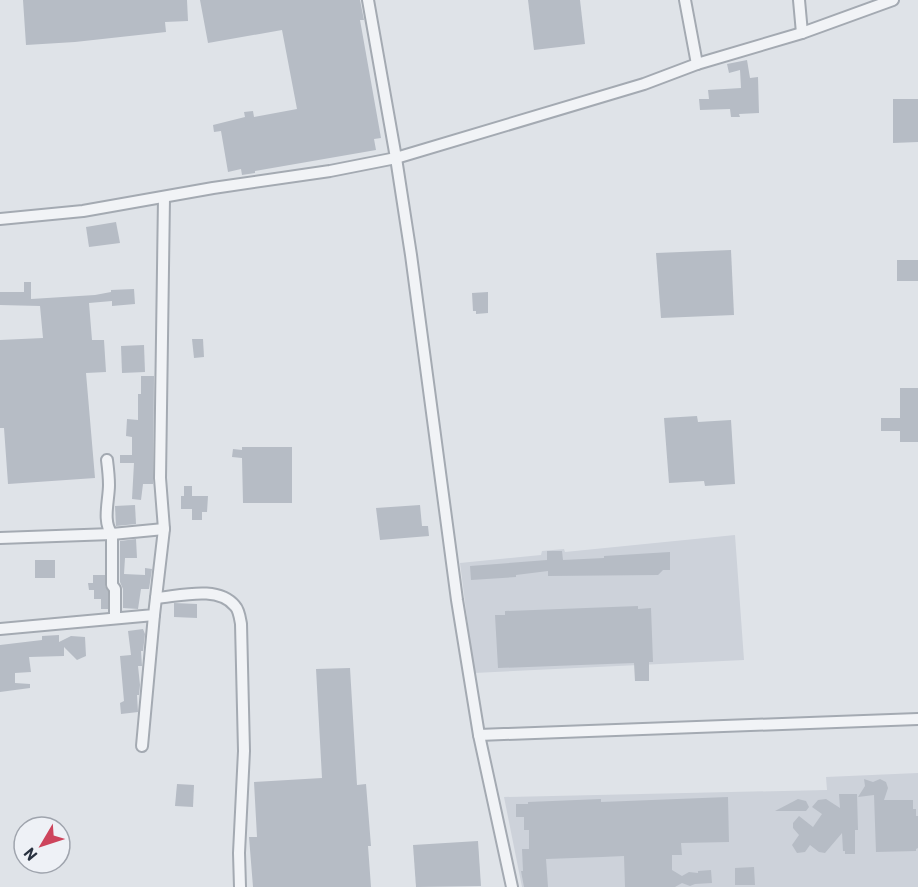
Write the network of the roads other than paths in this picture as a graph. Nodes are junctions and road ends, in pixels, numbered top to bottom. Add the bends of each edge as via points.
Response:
1 (368, 0) edge
2 (685, 0) edge
3 (799, 0) edge
4 (893, 0) edge
5 (802, 33) junction
6 (697, 64) junction
7 (396, 158) junction
8 (164, 198) junction
9 (0, 219) edge
10 (107, 460) dead end
11 (164, 529) junction
12 (112, 534) junction
13 (0, 538) edge
14 (156, 598) junction
15 (154, 615) junction
16 (115, 618) junction
17 (0, 629) edge
18 (918, 719) edge
19 (479, 735) junction
20 (142, 746) dead end
21 (240, 887) edge
22 (512, 887) edge

1 - 7 street
2 - 6 street
3 - 5 street
4 - 5 street
5 - 6 street
6 - 7 street via 644,84
7 - 8 street
7 - 19 street
8 - 9 street
8 - 11 street via 160,478
10 - 12 street via 108,529
11 - 12 street
11 - 14 street
12 - 13 street
12 - 16 street
14 - 15 street
14 - 21 street via 224,596 237,607 241,624 244,751
15 - 16 street
15 - 20 street
16 - 17 street
18 - 19 street
19 - 22 street

